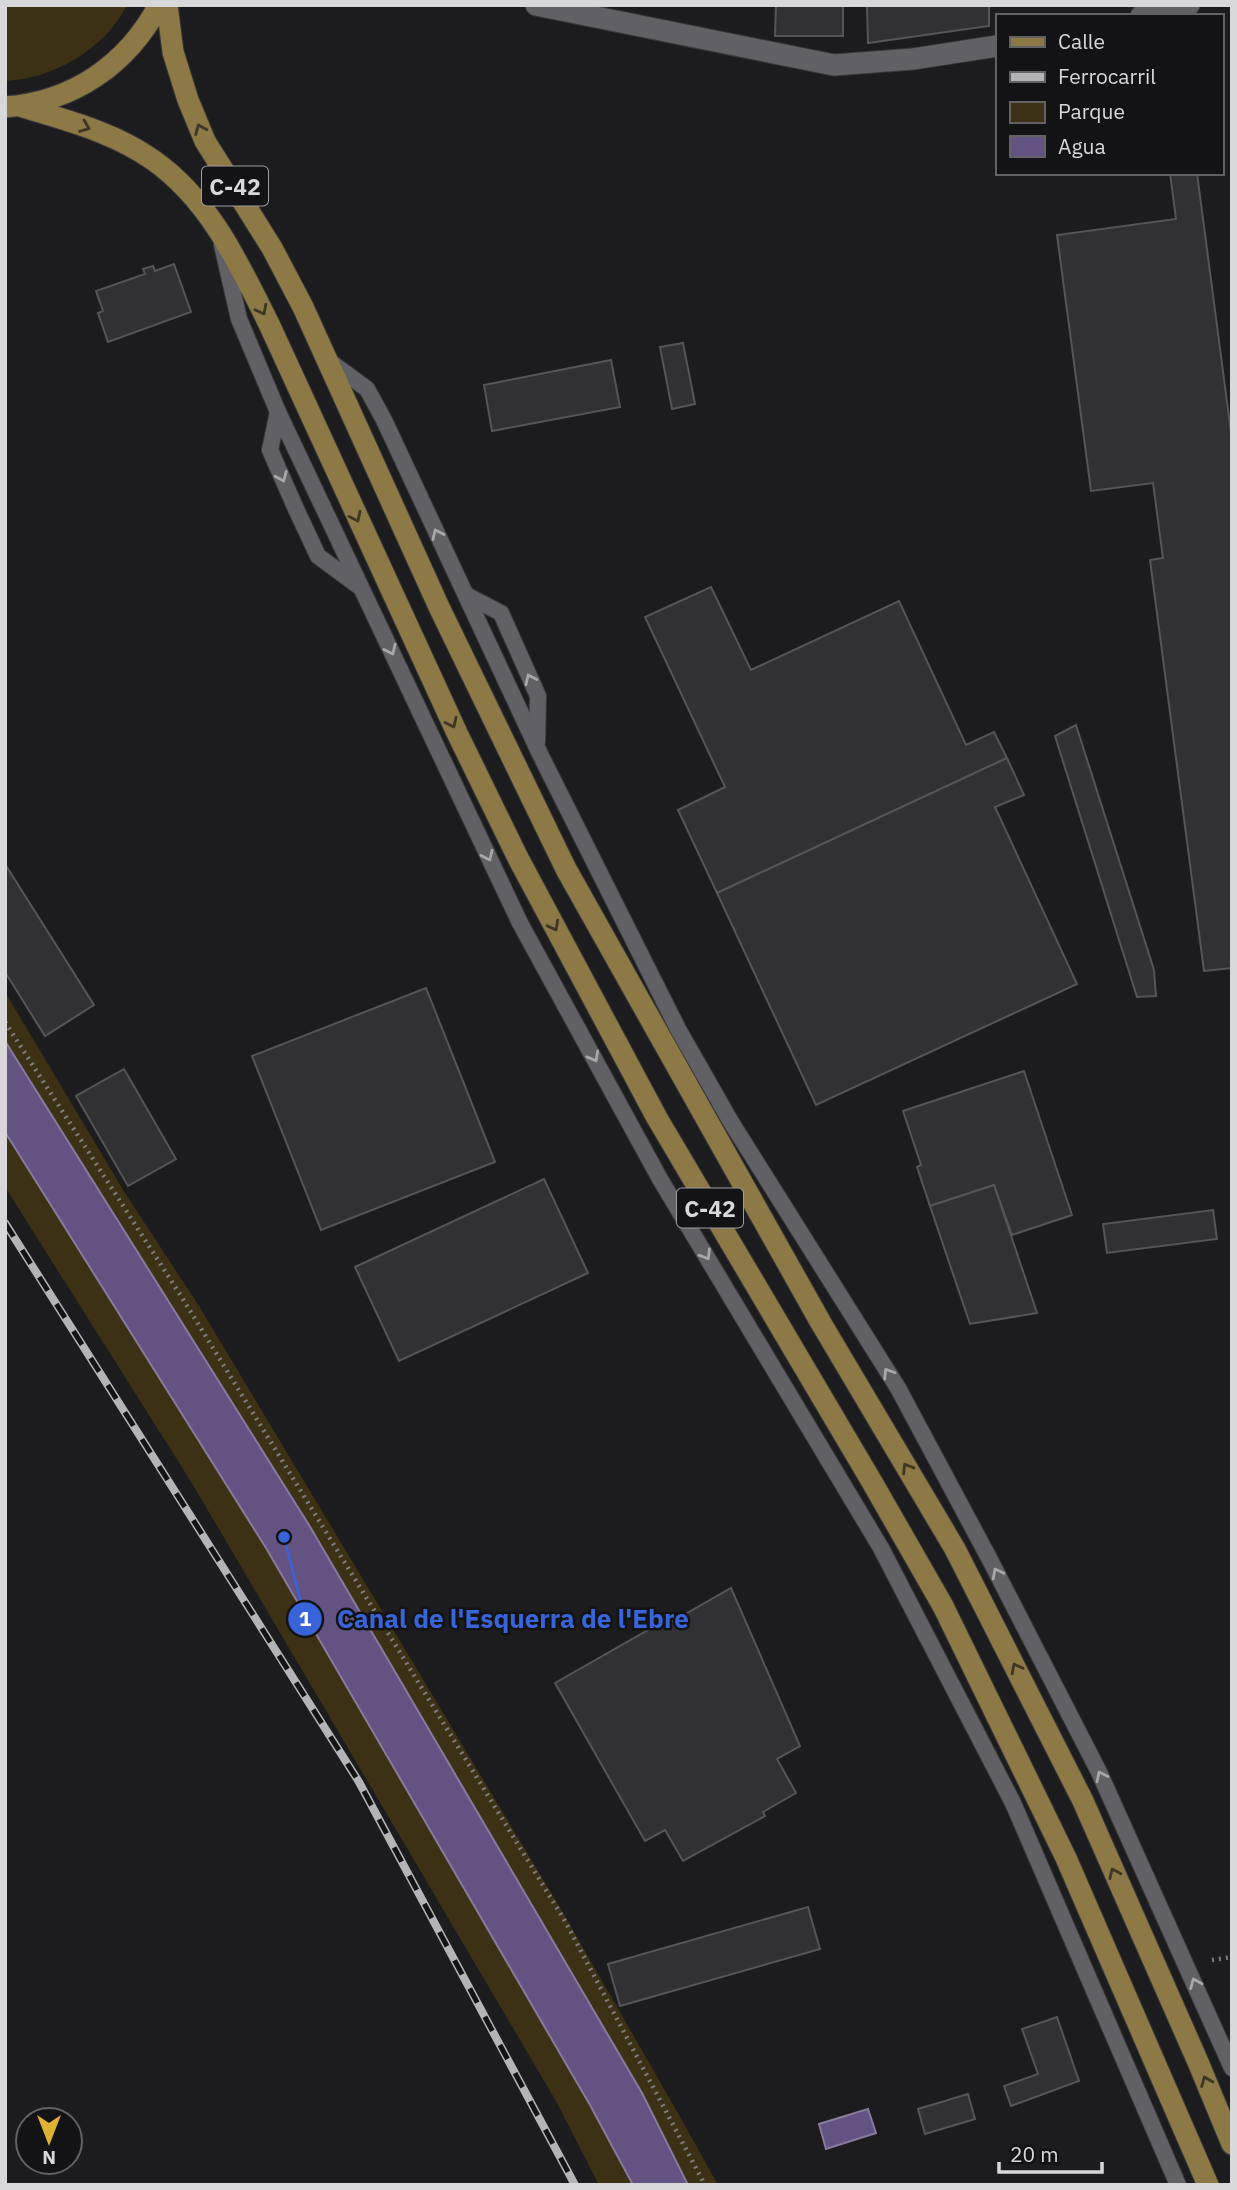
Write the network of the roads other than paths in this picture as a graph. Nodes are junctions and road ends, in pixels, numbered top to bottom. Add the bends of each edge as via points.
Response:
1 (159, 5) edge
2 (167, 5) edge
3 (536, 5) edge
4 (1189, 5) edge
5 (1151, 14) edge
6 (996, 46) edge
7 (13, 106) edge
8 (218, 228) junction
9 (327, 360) junction
10 (278, 412) junction
11 (362, 589) junction
12 (466, 595) junction
13 (537, 745) junction
14 (1232, 2068) edge
15 (1232, 2144) edge
16 (1178, 2185) edge
17 (1208, 2185) edge

1 - 7 main road, C-42 via 123,57 92,80 58,96
9 -> 2 main road, C-42 via 272,248 205,141 173,52
3 - 6 street via 834,65
4 - 5 street
7 -> 8 main road, C-42 via 97,131 153,160 187,189
8 - 10 lane via 239,319
8 -> 17 main road, C-42 via 269,324 518,858 657,1118 872,1482 967,1653 1066,1858
12 -> 9 lane via 367,389
15 -> 9 main road, C-42 via 1083,1801 980,1597 566,869 439,607
10 - 11 lane
10 -> 11 lane via 270,450 301,521 318,555
11 -> 16 lane via 520,923 660,1179 881,1548 1013,1803
12 - 13 lane
13 -> 12 lane via 538,696 500,613
14 -> 13 lane via 1099,1772 989,1558 898,1388 678,1029

